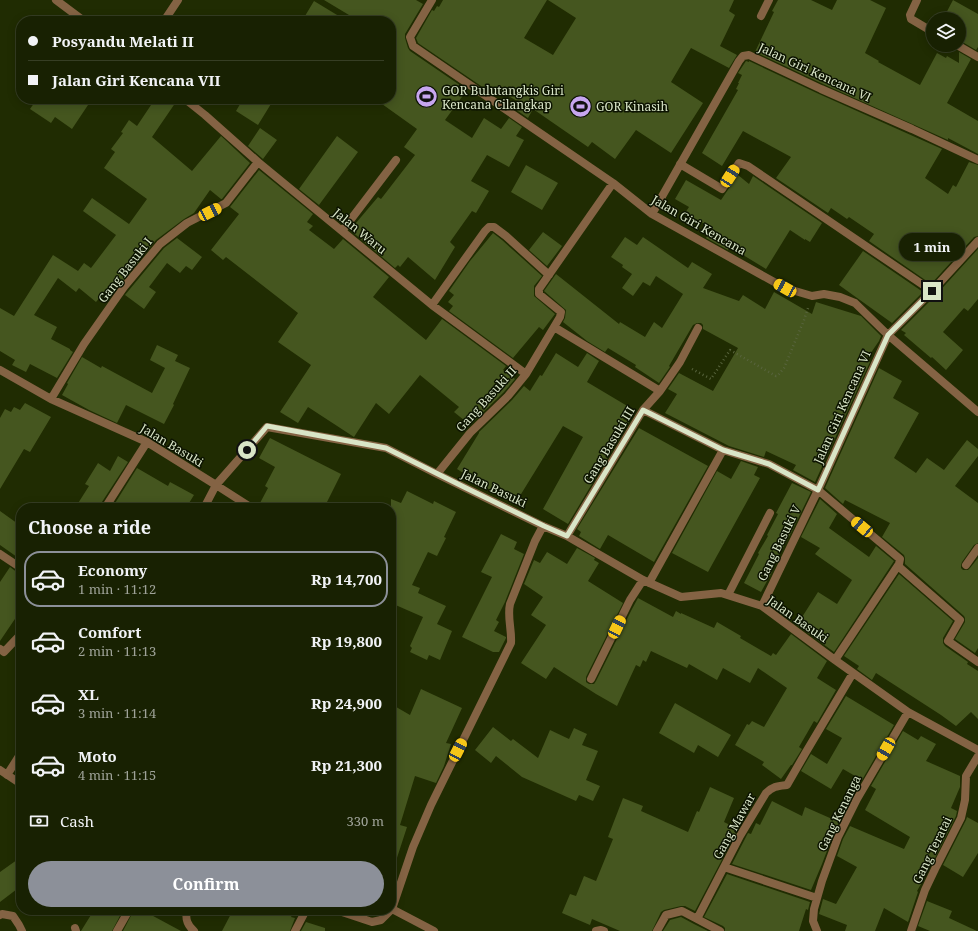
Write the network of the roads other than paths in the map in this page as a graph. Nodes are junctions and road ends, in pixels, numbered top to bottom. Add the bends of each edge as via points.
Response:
1 (56, 0) edge
2 (178, 0) edge
3 (432, 0) edge
4 (769, 0) edge
5 (917, 0) edge
6 (77, 16) edge
7 (167, 16) edge
8 (761, 16) dead end
9 (926, 28) edge
10 (966, 50) edge
11 (978, 57) edge
12 (191, 104) edge
13 (396, 160) dead end
14 (978, 160) edge
15 (258, 162) junction
16 (680, 164) junction
17 (613, 183) junction
18 (652, 214) junction
19 (342, 232) junction
20 (978, 241) edge
21 (549, 275) junction
22 (932, 291) junction
23 (432, 306) junction
24 (554, 327) junction
25 (698, 328) dead end
26 (888, 335) junction
27 (0, 370) edge
28 (526, 374) junction
29 (660, 391) junction
30 (51, 399) junction
31 (643, 410) junction
32 (978, 412) edge
33 (147, 442) junction
34 (723, 450) junction
35 (437, 474) junction
36 (216, 486) junction
37 (818, 490) junction
38 (108, 503) edge
39 (207, 503) edge
40 (244, 503) edge
41 (770, 513) dead end
42 (544, 526) junction
43 (567, 536) junction
44 (978, 548) edge
45 (0, 554) edge
46 (16, 565) edge
47 (966, 565) dead end
48 (898, 566) junction
49 (646, 581) junction
50 (728, 595) junction
51 (762, 606) junction
52 (16, 639) edge
53 (0, 650) edge
54 (835, 660) junction
55 (978, 662) edge
56 (853, 673) junction
57 (591, 680) dead end
58 (908, 712) junction
59 (978, 750) edge
60 (978, 756) edge
61 (16, 761) edge
62 (0, 770) edge
63 (7, 775) junction
64 (16, 781) edge
65 (724, 868) junction
66 (396, 897) edge
67 (817, 898) junction
68 (396, 911) edge
69 (0, 915) edge
70 (126, 915) edge
71 (186, 915) edge
72 (303, 915) edge
73 (351, 915) edge
74 (386, 915) edge
75 (697, 919) junction
76 (20, 928) edge
77 (117, 931) edge
78 (194, 931) edge
79 (295, 931) edge
80 (434, 931) edge
81 (596, 931) edge
82 (604, 931) edge
83 (657, 931) edge
84 (720, 931) edge
85 (817, 931) edge
86 (911, 931) edge

1 - 6 street
2 - 7 street
3 - 17 street, Jalan Giri Kencana via 410,37 413,46
4 - 8 street
5 - 9 street via 910,15 911,19
10 - 11 street
12 - 15 street, Jalan Waru
13 - 19 street
14 - 16 street, Jalan Giri Kencana VI via 749,55 743,56 739,61
15 - 19 street, Jalan Waru
15 - 30 street, Gang Basuki I via 226,203 187,224 160,244 124,287 84,344
16 - 18 street, Jalan Giri Kencana VI
16 - 22 street via 722,189 739,163 748,166
17 - 18 street, Jalan Giri Kencana
17 - 21 street
18 - 26 street, Jalan Giri Kencana via 785,288 812,296 824,294 840,297 855,303
19 - 23 street, Jalan Waru
20 - 22 street
21 - 23 street via 506,236 494,227 489,227
21 - 24 street, Gang Basuki II via 539,289 539,294 561,312
22 - 26 street
23 - 28 street, Jalan Waru
24 - 28 street, Gang Basuki II
24 - 29 street
25 - 29 street, Gang Basuki III via 680,362
26 - 32 street, Jalan Giri Kencana
26 - 37 street, Jalan Giri Kencana VI
27 - 30 street, Jalan Basuki
28 - 35 street, Gang Basuki II via 508,396 470,433
29 - 31 street, Gang Basuki III
30 - 33 street, Jalan Basuki
31 - 34 street
31 - 43 street, Gang Basuki III
33 - 36 street, Jalan Basuki
33 - 38 street
34 - 37 street via 769,464
34 - 49 street
35 - 36 street, Jalan Basuki via 386,448 267,426
35 - 42 street, Jalan Basuki
36 - 39 street
36 - 40 street
37 - 48 street via 896,555 900,559
37 - 51 street, Gang Basuki V
41 - 50 street
42 - 43 street, Jalan Basuki
42 - 66 street via 535,541 510,604 511,643 431,805
43 - 49 street, Jalan Basuki
44 - 47 street
45 - 46 street
48 - 54 street
48 - 55 street via 960,620 948,641
49 - 50 street, Jalan Basuki via 681,597 721,593
49 - 57 street via 630,600
50 - 51 street, Jalan Basuki
51 - 54 street, Jalan Basuki
52 - 53 street via 4,652
54 - 56 street, Jalan Basuki
56 - 58 street, Jalan Basuki
56 - 65 street, Gang Mawar via 787,785 771,788 766,793
58 - 59 street, Jalan Basuki
58 - 67 street, Gang Kenanga via 838,837
60 - 86 street, Gang Teratai via 966,776 961,818 925,890
61 - 63 street
62 - 63 street
63 - 64 street
65 - 67 street
65 - 75 street, Gang Mawar
67 - 85 street, Gang Kenanga via 813,921
68 - 80 street
69 - 76 street via 13,916
70 - 77 street
71 - 78 street via 188,926
72 - 79 street
73 - 74 street via 372,922 381,920
75 - 83 street via 682,911 666,915
75 - 84 street
81 - 82 street

